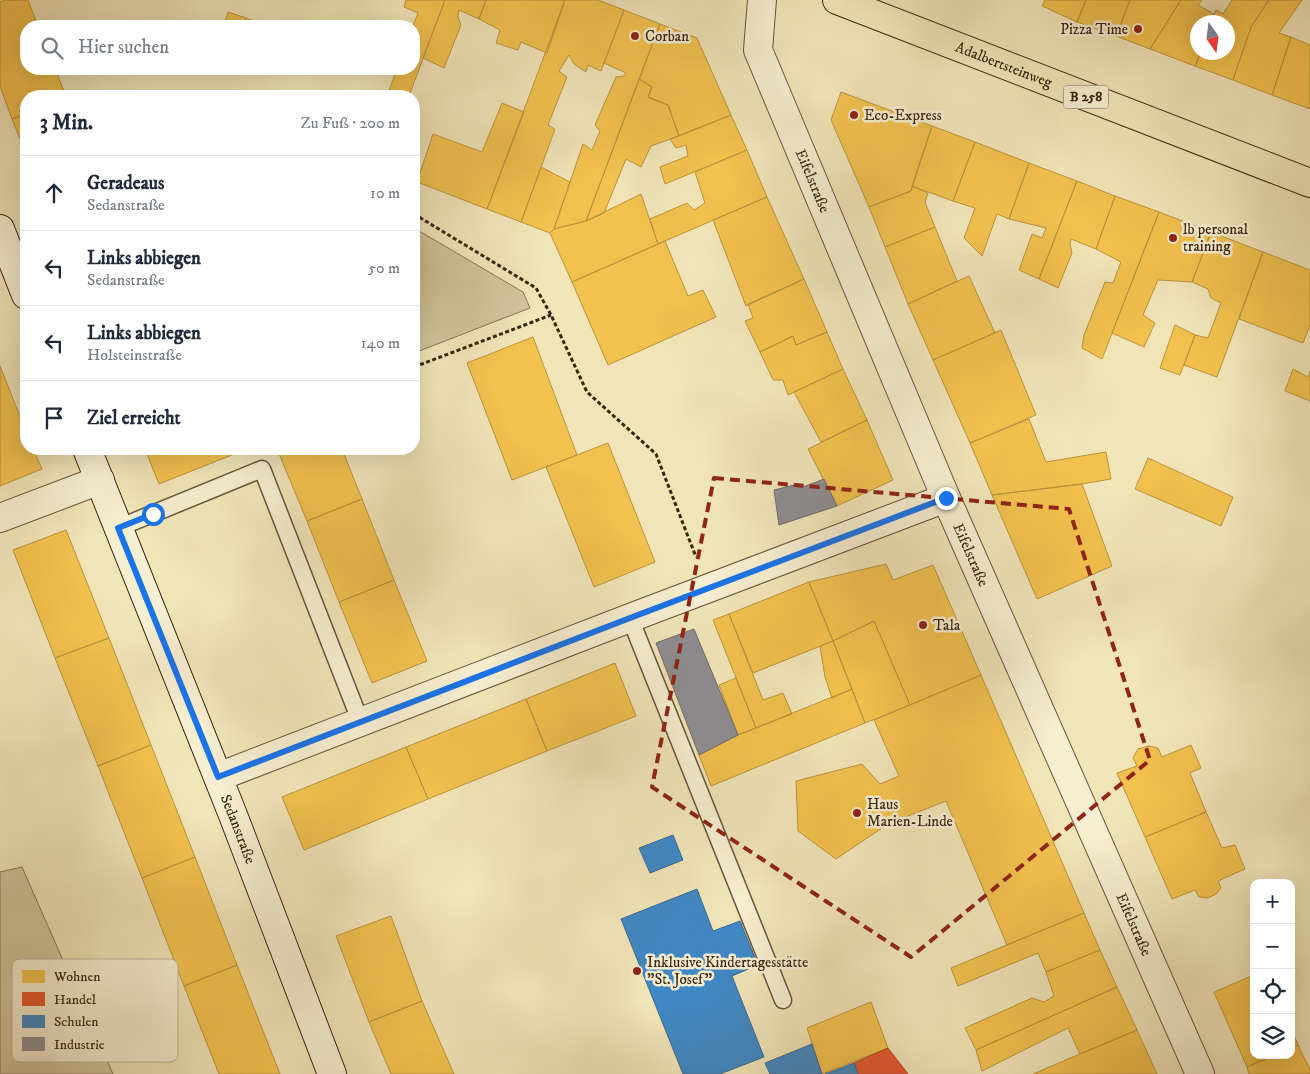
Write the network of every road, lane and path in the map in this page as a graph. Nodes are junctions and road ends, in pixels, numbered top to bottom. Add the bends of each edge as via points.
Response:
1 (762, 0) edge
2 (837, 0) edge
3 (1310, 183) edge
4 (420, 218) edge
5 (0, 229) edge
6 (20, 280) edge
7 (551, 314) junction
8 (420, 365) edge
9 (90, 455) edge
10 (100, 480) junction
11 (946, 498) junction
12 (0, 518) edge
13 (118, 528) junction
14 (708, 588) junction
15 (630, 618) junction
16 (361, 723) junction
17 (218, 777) junction
18 (783, 1000) dead end
19 (332, 1074) edge
20 (1200, 1074) edge

1 - 11 street, Eifelstraße via 758,50
2 - 3 main road, Adalbertsteinweg / B 258
4 - 7 path via 536,288
5 - 6 street
7 - 8 path
7 - 14 path via 586,392 656,454
9 - 10 street, Sedanstraße
10 - 12 street
10 - 13 street, Sedanstraße
11 - 14 street
11 - 20 street, Eifelstraße
13 - 16 lane via 262,469
13 - 17 street, Sedanstraße
14 - 15 street
15 - 16 street
15 - 18 lane
16 - 17 street
17 - 19 street, Sedanstraße

